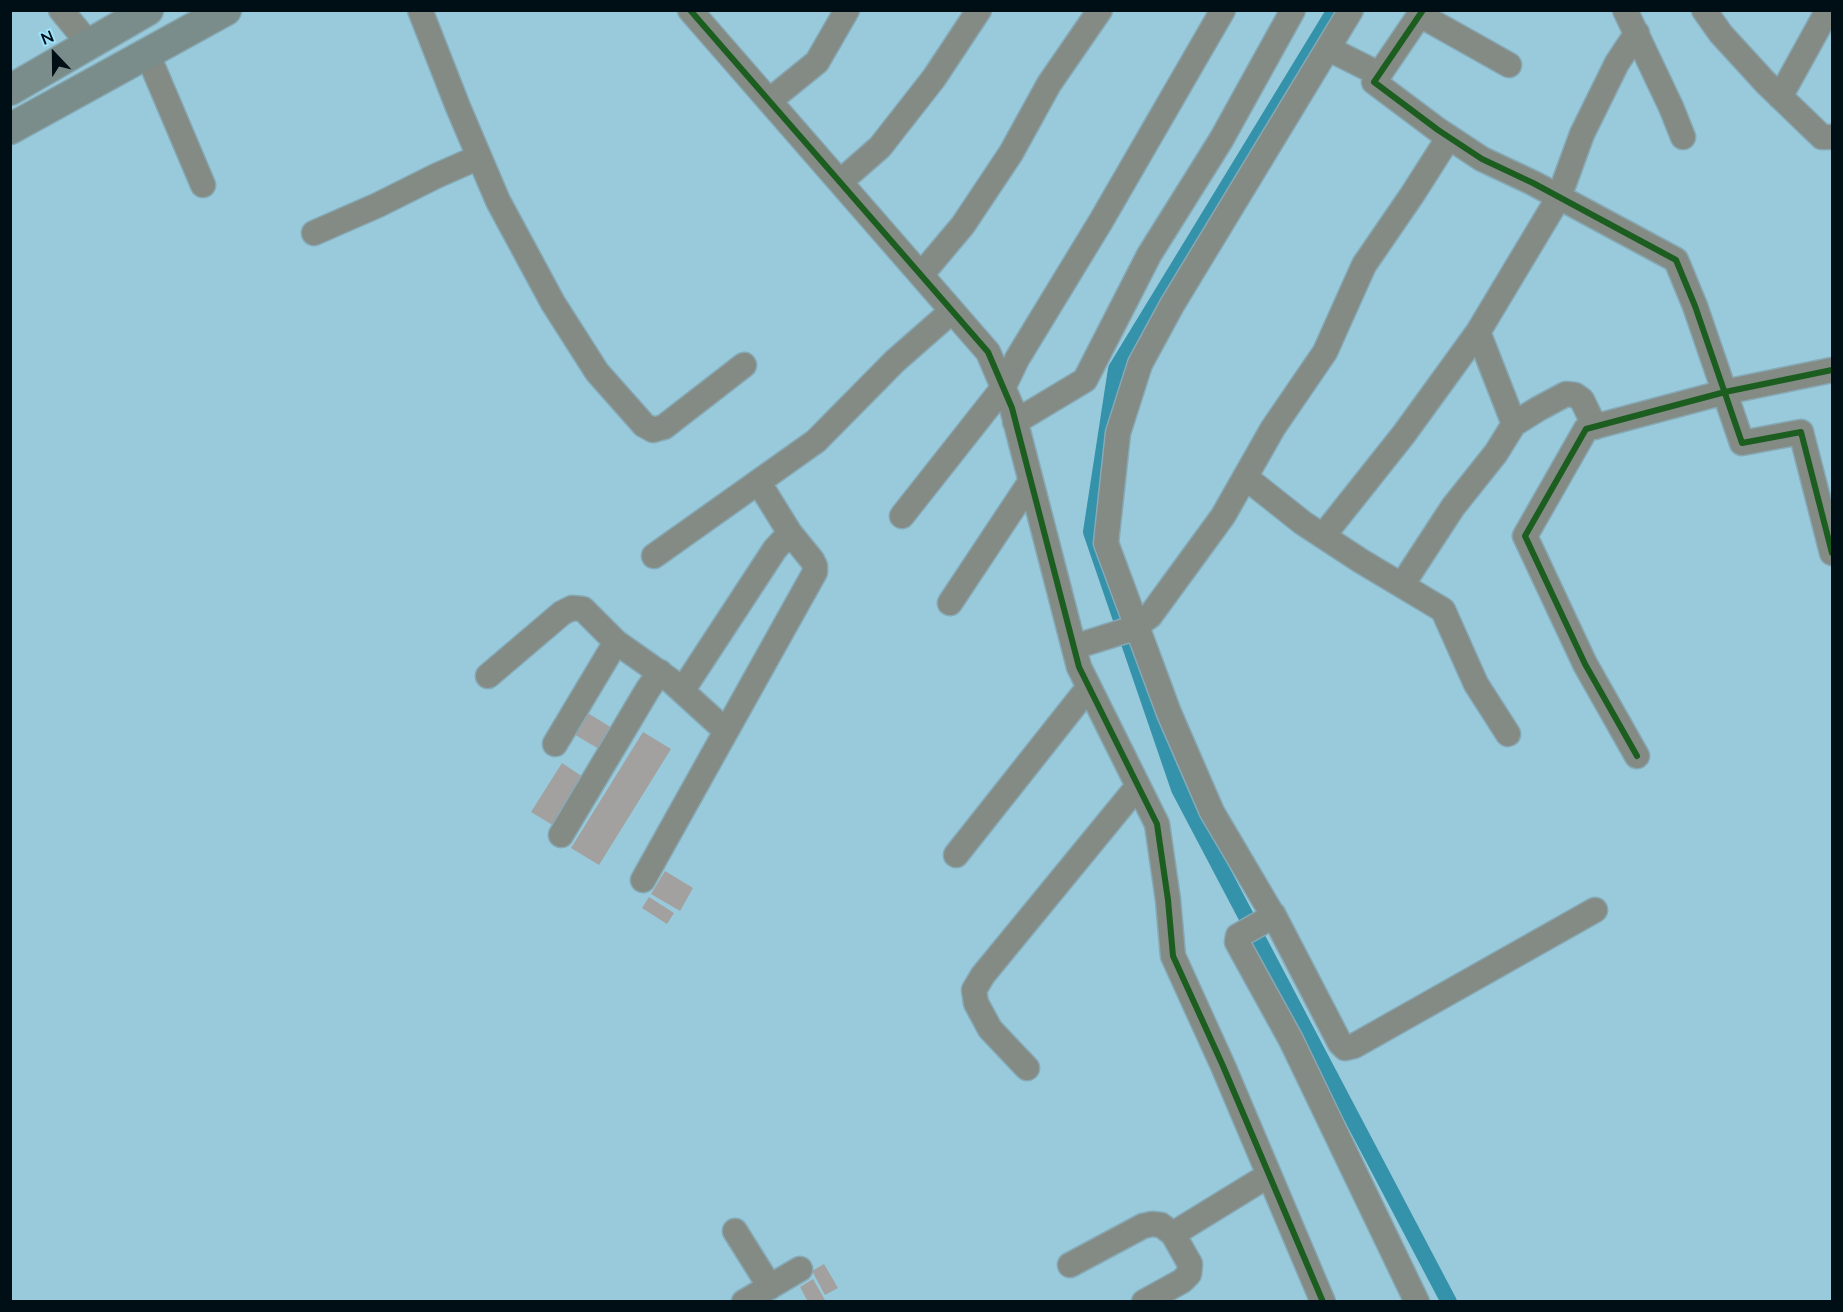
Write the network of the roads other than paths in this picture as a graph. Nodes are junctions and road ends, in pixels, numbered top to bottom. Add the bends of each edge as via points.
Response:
1 (61, 10) edge
2 (148, 10) edge
3 (226, 10) edge
4 (420, 10) edge
5 (690, 10) edge
6 (847, 10) edge
7 (979, 10) edge
8 (1100, 10) edge
9 (1223, 10) edge
10 (1293, 10) edge
11 (1351, 10) edge
12 (1625, 10) edge
13 (1704, 10) edge
14 (1828, 10) edge
15 (1422, 13) edge
16 (1637, 33) junction
17 (89, 44) junction
18 (1329, 49) junction
19 (147, 53) junction
20 (1509, 65) dead end
21 (1379, 74) junction
22 (10, 90) edge
23 (1780, 97) junction
24 (769, 101) junction
25 (10, 129) edge
26 (1449, 137) junction
27 (1683, 137) dead end
28 (1833, 137) edge
29 (479, 157) junction
30 (840, 182) junction
31 (203, 185) dead end
32 (1559, 197) junction
33 (314, 233) dead end
34 (921, 275) junction
35 (952, 310) junction
36 (1479, 332) junction
37 (744, 365) dead end
38 (1833, 370) edge
39 (1003, 388) junction
40 (1725, 392) junction
41 (1016, 422) junction
42 (1514, 424) junction
43 (1595, 427) junction
44 (1245, 477) junction
45 (1031, 481) junction
46 (759, 483) junction
47 (902, 516) dead end
48 (790, 533) junction
49 (1323, 536) junction
50 (1833, 553) edge
51 (654, 556) dead end
52 (1402, 585) junction
53 (950, 603) dead end
54 (1127, 630) junction
55 (616, 642) junction
56 (1074, 647) junction
57 (660, 672) junction
58 (488, 676) dead end
59 (1089, 687) junction
60 (682, 691) junction
61 (726, 731) junction
62 (1508, 734) dead end
63 (555, 744) dead end
64 (1637, 756) dead end
65 (1138, 786) junction
66 (561, 835) dead end
67 (956, 855) dead end
68 (643, 880) dead end
69 (1595, 910) dead end
70 (1258, 924) junction
71 (1027, 1068) dead end
72 (1269, 1175) junction
73 (735, 1231) dead end
74 (1173, 1234) junction
75 (1070, 1265) dead end
76 (800, 1269) dead end
77 (770, 1287) junction
78 (744, 1302) edge
79 (1144, 1302) edge
80 (1323, 1302) edge
81 (1417, 1302) edge

1 - 17 street
2 - 17 main road
3 - 19 main road
4 - 29 street
5 - 24 street
6 - 24 street via 817,62
7 - 30 street via 934,78 880,147
8 - 34 street via 1049,84 1011,153 963,225
9 - 39 street
10 - 41 street via 1221,140 1149,255 1085,380
11 - 18 street
12 - 16 street
13 - 23 street
14 - 23 street
15 - 20 street
15 - 21 street
16 - 27 street
16 - 32 street via 1617,63 1582,134
17 - 22 main road
18 - 21 street
18 - 54 street via 1140,364 1118,433 1106,543
19 - 25 main road
19 - 31 street
21 - 26 street via 1374,82
23 - 28 street via 1822,137
24 - 30 street
26 - 32 street via 1482,159
26 - 44 street via 1364,266 1325,352
29 - 33 street
29 - 37 street via 553,303 597,372 644,425 653,430 663,427
30 - 34 street
32 - 36 street
32 - 40 street via 1676,260
34 - 35 street
35 - 39 street via 988,352
35 - 46 street via 816,441
36 - 42 street
36 - 49 street
38 - 40 street
39 - 41 street
39 - 47 street
40 - 43 street
40 - 50 street via 1742,442 1801,432
41 - 45 street
42 - 43 street via 1566,394 1582,400
42 - 52 street
43 - 64 street via 1586,429 1526,536 1585,664
44 - 49 street
44 - 54 street via 1223,516 1150,616
45 - 53 street
45 - 56 street
46 - 48 street
46 - 51 street
48 - 60 street via 775,549
48 - 61 street via 812,560 815,572
49 - 52 street
52 - 62 street via 1443,610 1476,684
54 - 56 street
54 - 70 street via 1169,713
55 - 57 street
55 - 58 street via 583,609 572,608
55 - 63 street
56 - 59 street
57 - 60 street
57 - 66 street
59 - 65 street
59 - 67 street
60 - 61 street
61 - 68 street
65 - 71 street via 974,990 976,1003 990,1029
65 - 72 street via 1157,824 1173,956
69 - 70 street via 1345,1048 1273,914
70 - 81 street via 1238,936 1237,942 1292,1040
72 - 74 street
72 - 80 street
73 - 77 street
74 - 75 street via 1152,1224
74 - 79 street via 1190,1264 1189,1274
76 - 77 street
77 - 78 street

